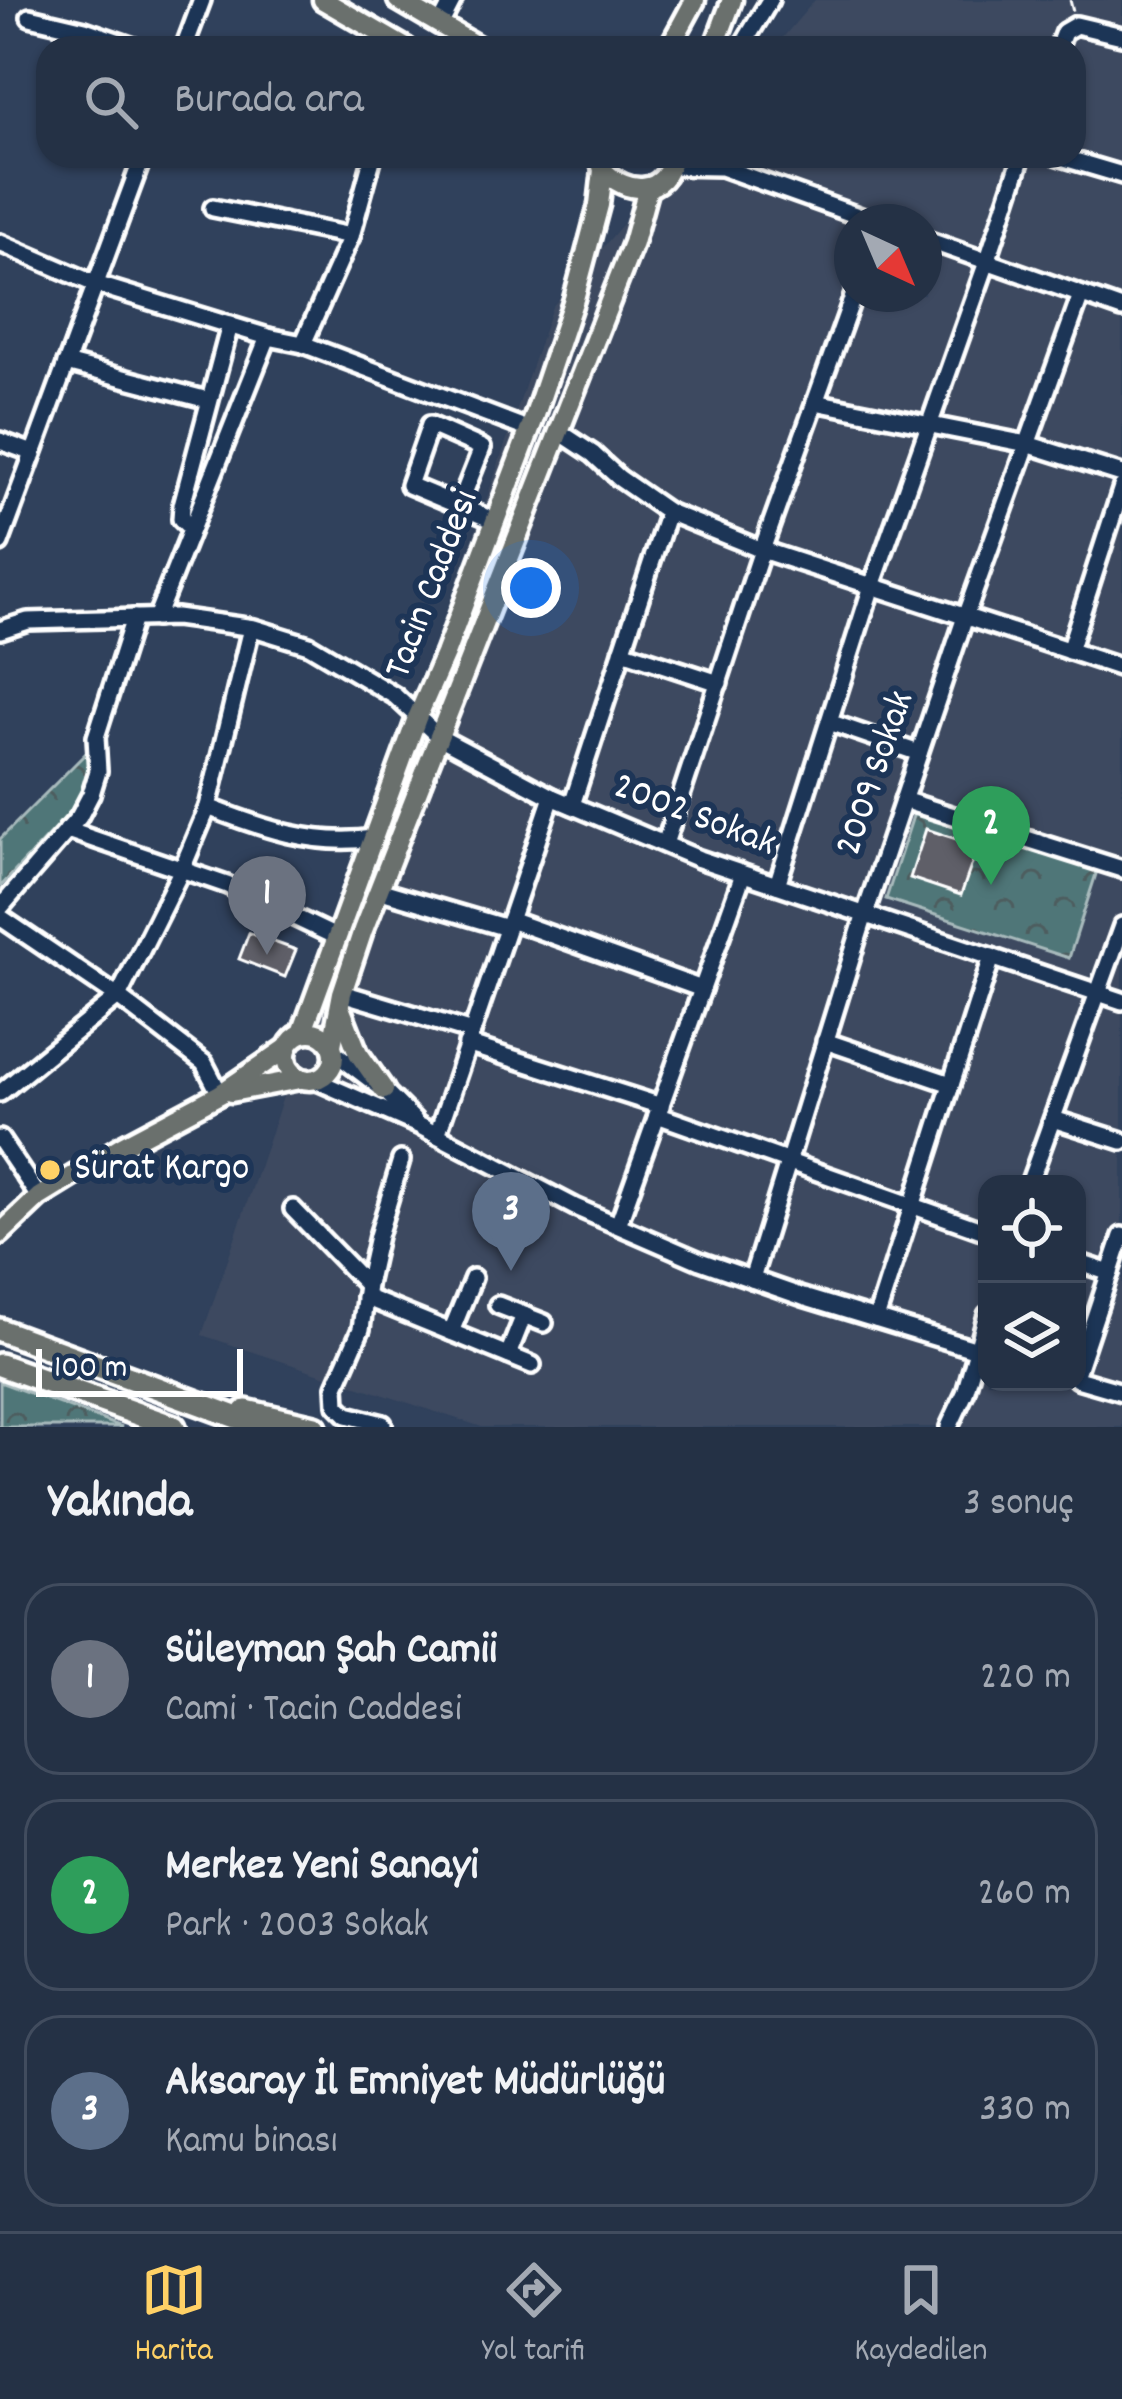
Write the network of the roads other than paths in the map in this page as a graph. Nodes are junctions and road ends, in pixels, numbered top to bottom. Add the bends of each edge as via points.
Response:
1 (202, 0) edge
2 (323, 0) edge
3 (398, 0) edge
4 (453, 0) edge
5 (695, 0) edge
6 (732, 0) edge
7 (770, 0) edge
8 (30, 17) dead end
9 (440, 25) junction
10 (105, 36) edge
11 (188, 36) edge
12 (384, 36) edge
13 (459, 36) edge
14 (675, 36) edge
15 (718, 36) edge
16 (748, 36) edge
17 (1062, 36) edge
18 (1122, 36) edge
19 (1086, 164) edge
20 (138, 168) edge
21 (370, 168) edge
22 (600, 168) edge
23 (605, 168) edge
24 (669, 168) edge
25 (724, 168) edge
26 (1018, 168) edge
27 (1122, 175) edge
28 (648, 188) junction
29 (834, 207) edge
30 (213, 208) dead end
31 (351, 236) junction
32 (0, 243) edge
33 (942, 246) edge
34 (987, 262) junction
35 (95, 284) junction
36 (1081, 295) junction
37 (1122, 309) edge
38 (848, 312) edge
39 (230, 325) junction
40 (268, 337) junction
41 (303, 344) junction
42 (66, 363) junction
43 (208, 400) junction
44 (815, 402) junction
45 (929, 424) junction
46 (530, 430) junction
47 (558, 430) junction
48 (0, 441) edge
49 (1028, 444) junction
50 (33, 453) junction
51 (1122, 474) edge
52 (1122, 487) edge
53 (459, 506) junction
54 (668, 512) junction
55 (495, 521) junction
56 (191, 529) junction
57 (0, 543) edge
58 (763, 550) junction
59 (872, 586) junction
60 (965, 616) junction
61 (134, 618) junction
62 (156, 618) junction
63 (251, 628) junction
64 (0, 630) edge
65 (622, 651) junction
66 (1070, 651) junction
67 (1122, 668) edge
68 (718, 683) junction
69 (417, 718) junction
70 (829, 722) junction
71 (439, 737) junction
72 (919, 753) junction
73 (552, 797) junction
74 (903, 800) junction
75 (572, 805) junction
76 (208, 807) junction
77 (67, 830) junction
78 (374, 838) junction
79 (665, 844) junction
80 (182, 869) junction
81 (1122, 869) edge
82 (743, 874) junction
83 (777, 885) junction
84 (378, 890) junction
85 (0, 912) edge
86 (865, 914) junction
87 (509, 924) junction
88 (1122, 926) edge
89 (336, 937) junction
90 (992, 957) junction
91 (702, 989) junction
92 (1098, 992) junction
93 (118, 997) junction
94 (340, 999) junction
95 (1122, 1000) edge
96 (302, 1033) junction
97 (470, 1038) junction
98 (825, 1041) junction
99 (287, 1048) junction
100 (333, 1049) junction
101 (308, 1079) junction
102 (951, 1084) junction
103 (384, 1090) junction
104 (0, 1093) edge
105 (220, 1094) junction
106 (659, 1111) junction
107 (1053, 1119) junction
108 (420, 1126) junction
109 (436, 1135) junction
110 (0, 1138) edge
111 (1122, 1141) edge
112 (401, 1160) dead end
113 (788, 1161) junction
114 (1032, 1175) edge
115 (39, 1197) junction
116 (912, 1206) junction
117 (293, 1209) dead end
118 (618, 1225) junction
119 (978, 1229) edge
120 (0, 1234) edge
121 (1122, 1236) edge
122 (1086, 1265) edge
123 (1110, 1273) junction
124 (473, 1278) dead end
125 (752, 1279) junction
126 (366, 1291) junction
127 (498, 1305) dead end
128 (524, 1315) junction
129 (876, 1319) junction
130 (544, 1323) dead end
131 (0, 1330) edge
132 (451, 1332) junction
133 (1086, 1347) edge
134 (978, 1350) edge
135 (508, 1355) junction
136 (978, 1361) edge
137 (0, 1365) edge
138 (532, 1365) dead end
139 (1086, 1378) edge
140 (1122, 1392) edge
141 (965, 1393) junction
142 (194, 1403) junction
143 (385, 1426) edge
144 (174, 1427) edge
145 (263, 1427) edge
146 (315, 1427) edge
147 (949, 1427) edge
148 (962, 1427) edge

1 - 11 street
2 - 12 main road
3 - 9 main road
4 - 9 street
5 - 14 main road
6 - 15 main road
7 - 16 street
8 - 10 street
9 - 13 main road
17 - 18 street via 1076,26
19 - 27 street
20 - 35 street
21 - 31 street
22 - 46 main road, Tacin Caddesi via 599,205
23 - 28 main road via 615,183
24 - 28 main road
25 - 29 street
26 - 34 street
28 - 47 main road, Tacin Caddesi
30 - 31 street
31 - 41 street
32 - 35 street
33 - 34 street
34 - 36 street
34 - 45 street
35 - 39 street
35 - 42 street
36 - 37 street
36 - 49 street, 2009 Sokak
38 - 44 street
39 - 40 street
39 - 43 street
40 - 41 street
40 - 56 street
41 - 46 street
42 - 43 street
42 - 50 street
43 - 56 street via 182,505
44 - 45 street
44 - 58 street
45 - 49 street
45 - 59 street
46 - 55 main road, Tacin Caddesi
47 - 54 street
47 - 71 main road, Tacin Caddesi
48 - 50 street
49 - 51 street
49 - 60 street, 2009 Sokak
50 - 57 street
52 - 66 street
53 - 53 street via 409,485 430,425 482,448
53 - 55 street
54 - 58 street
54 - 65 street
55 - 69 main road, Tacin Caddesi
56 - 62 street
58 - 59 street
58 - 68 street
59 - 60 street
59 - 70 street
60 - 66 street
60 - 72 street, 2009 Sokak
61 - 62 street, 2002 Sokak
61 - 64 street, 2002 Sokak
61 - 77 street via 96,737 91,794
62 - 63 street, 2002 Sokak
63 - 69 street, 2002 Sokak via 309,645
63 - 76 street
65 - 68 street
65 - 75 street
66 - 67 street
68 - 79 street
69 - 71 street, 2002 Sokak
69 - 78 main road, Tacin Caddesi
70 - 72 street
70 - 83 street
71 - 73 street, 2002 Sokak
71 - 84 main road, Tacin Caddesi
72 - 74 street, 2009 Sokak
73 - 75 street, 2002 Sokak
73 - 87 street
74 - 81 street
74 - 86 street, 2009 Sokak
75 - 79 street, 2002 Sokak
76 - 78 street via 283,833 344,843
76 - 80 street
77 - 80 street
77 - 85 street
78 - 89 main road, Tacin Caddesi
79 - 82 street, 2002 Sokak
80 - 89 street
80 - 93 street
82 - 83 street, 2002 Sokak
82 - 91 street
83 - 86 street, 2002 Sokak
84 - 87 street
84 - 94 main road, Tacin Caddesi
85 - 93 street
86 - 90 street, 2002 Sokak
86 - 98 street, 2009 Sokak
87 - 91 street
87 - 97 street
88 - 92 street
89 - 96 main road, Tacin Caddesi
90 - 92 street, 2002 Sokak
90 - 102 street
91 - 106 street
92 - 95 street, 2002 Sokak
92 - 107 street
93 - 104 street
93 - 105 street via 204,1063
94 - 97 street
94 - 100 main road, Tacin Caddesi
94 - 103 main road via 358,1053
96 - 99 main road
96 - 100 main road via 316,1032
97 - 106 street
97 - 109 street
98 - 102 street
98 - 113 street, 2009 Sokak
99 - 101 main road via 294,1075
99 - 105 main road
100 - 101 main road via 332,1067
100 - 103 street
101 - 105 main road
101 - 108 street
102 - 116 street
103 - 108 street
105 - 115 main road
106 - 113 street
106 - 118 street
107 - 111 street
107 - 114 street
108 - 109 street
109 - 118 street
110 - 115 street
112 - 126 street
113 - 116 street
113 - 125 street, 2009 Sokak
115 - 120 main road
116 - 119 street
116 - 129 street
117 - 126 street
118 - 125 street
121 - 123 street
122 - 123 street
123 - 133 street
124 - 132 street
125 - 129 street
126 - 132 street
126 - 143 street via 361,1329 336,1386 338,1405
127 - 128 street
128 - 130 street
128 - 135 street
129 - 134 street
131 - 142 highway
132 - 135 street
135 - 138 street
136 - 141 street
137 - 144 highway
139 - 140 street
141 - 147 street
141 - 148 street
142 - 145 highway
142 - 146 highway

